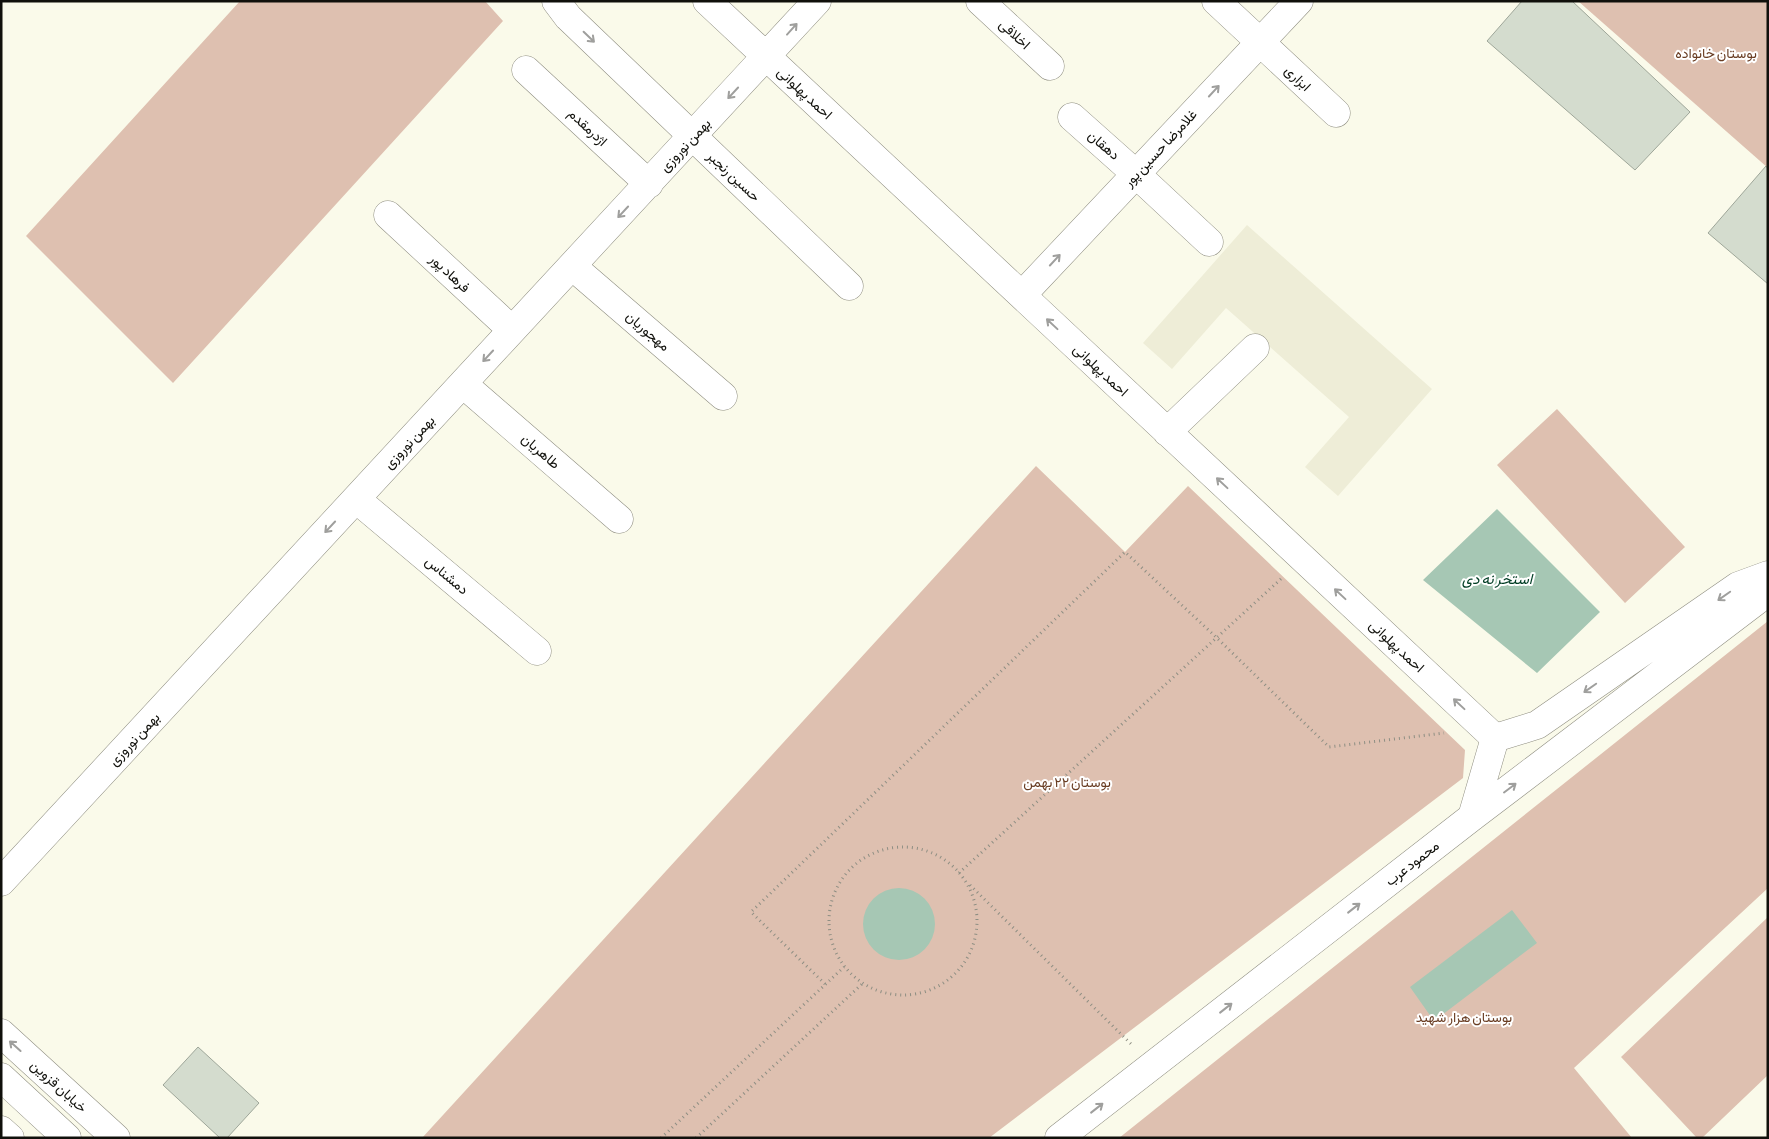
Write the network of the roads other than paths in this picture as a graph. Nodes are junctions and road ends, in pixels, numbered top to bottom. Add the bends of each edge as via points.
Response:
1 (556, 1) edge
2 (707, 1) edge
3 (817, 1) edge
4 (980, 1) edge
5 (1216, 1) edge
6 (1299, 1) edge
7 (1260, 42) junction
8 (766, 57) junction
9 (1050, 66) dead end
10 (526, 70) dead end
11 (1336, 113) dead end
12 (1072, 117) dead end
13 (692, 137) junction
14 (1136, 174) junction
15 (649, 184) junction
16 (388, 215) dead end
17 (1209, 242) dead end
18 (572, 266) junction
19 (850, 286) dead end
20 (1022, 295) junction
21 (512, 330) junction
22 (1255, 348) dead end
23 (463, 384) junction
24 (723, 396) dead end
25 (1167, 432) junction
26 (356, 499) junction
27 (619, 518) dead end
28 (1768, 575) edge
29 (1768, 592) edge
30 (537, 651) dead end
31 (1490, 733) junction
32 (1472, 817) junction
33 (6, 866) edge
34 (1, 1033) edge
35 (1, 1077) edge
36 (1, 1130) edge
37 (10, 1138) edge
38 (67, 1138) edge
39 (116, 1138) edge
40 (1059, 1138) edge

1 -> 13 street, حسین رنجبر via 568,17
2 - 8 street, احمد پهلوانی
8 -> 3 street, بهمن نوروزی
4 - 9 street, اخلاقی
5 - 7 street, ابزاری
6 - 7 street, غلامرضا حسین پور
7 - 11 street, ابزاری
14 -> 7 street, غلامرضا حسین پور
8 -> 13 street, بهمن نوروزی
8 - 20 street, احمد پهلوانی
10 - 15 street, اژدرمقدم
12 - 14 street, دهقان
13 - 15 street, بهمن نوروزی
13 - 19 street, حسین رنجبر
14 - 17 street, دهقان
20 -> 14 street, غلامرضا حسین پور
15 -> 18 street, بهمن نوروزی
16 - 21 street, فرهاد پور
18 - 21 street, بهمن نوروزی
18 - 24 street, مهجوریان
25 -> 20 street, احمد پهلوانی
21 -> 23 street, بهمن نوروزی
22 - 25 street
23 - 26 street, بهمن نوروزی
23 - 27 street, طاهریان
31 -> 25 street, احمد پهلوانی
26 - 30 street, دمشناس
26 -> 33 street, بهمن نوروزی
28 -> 31 street via 1738,586 1537,725
32 -> 29 street, محمود عرب
31 - 32 street
40 -> 32 street, محمود عرب
39 -> 34 street, خیابان قزوین
35 - 38 street
36 - 37 street

